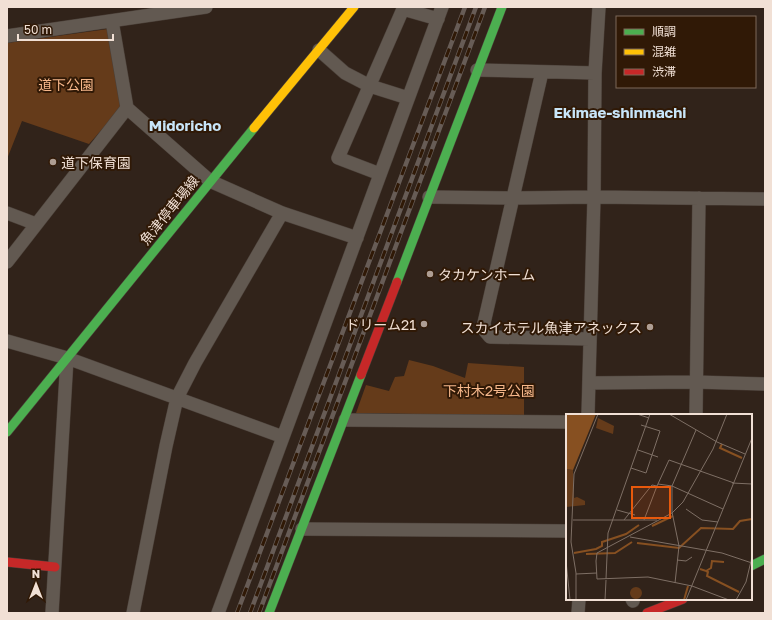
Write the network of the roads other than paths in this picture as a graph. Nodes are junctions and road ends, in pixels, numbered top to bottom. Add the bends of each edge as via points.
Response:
1 (206, 7) edge
2 (354, 7) edge
3 (502, 7) edge
4 (598, 7) edge
5 (440, 13) edge
6 (112, 21) junction
7 (7, 36) edge
8 (319, 50) junction
9 (477, 70) junction
10 (542, 72) junction
11 (595, 73) junction
12 (370, 86) junction
13 (408, 98) junction
14 (127, 108) junction
15 (380, 174) junction
16 (210, 180) junction
17 (594, 196) junction
18 (429, 197) junction
19 (514, 198) junction
20 (699, 198) junction
21 (765, 199) edge
22 (7, 213) edge
23 (282, 213) junction
24 (36, 224) junction
25 (356, 238) junction
26 (7, 262) edge
27 (590, 339) junction
28 (7, 341) edge
29 (67, 358) junction
30 (696, 382) junction
31 (589, 383) junction
32 (765, 384) edge
33 (177, 398) junction
34 (588, 414) edge
35 (696, 414) edge
36 (345, 420) junction
37 (566, 422) edge
38 (8, 430) edge
39 (283, 437) junction
40 (302, 529) junction
41 (566, 531) edge
42 (765, 559) edge
43 (7, 562) edge
44 (752, 566) edge
45 (55, 567) junction
46 (579, 600) edge
47 (679, 600) edge
48 (52, 613) edge
49 (134, 613) edge
50 (218, 613) edge
51 (269, 613) edge
52 (578, 613) edge
53 (646, 613) edge

1 - 6 street
2 - 8 street, 魚津停車場線
3 - 9 street
4 - 11 street
5 - 12 street via 403,9
5 - 13 street
6 - 7 street
6 - 14 street
8 - 12 street via 344,73
8 - 16 street, 魚津停車場線
9 - 10 street
9 - 18 street
10 - 11 street
10 - 19 street
11 - 17 street
12 - 13 street
12 - 15 street via 338,158
13 - 15 street
14 - 16 street
14 - 24 street
15 - 25 street
16 - 23 street
16 - 29 street, 魚津停車場線
17 - 19 street
17 - 20 street
17 - 27 street
18 - 19 street
18 - 36 street
19 - 27 street via 484,323 485,331 490,337
20 - 21 street
20 - 30 street
22 - 24 street
23 - 25 street
23 - 33 street
24 - 26 street
25 - 39 street
27 - 31 street
28 - 29 street
29 - 33 street
29 - 38 street, 魚津停車場線
29 - 45 street
30 - 31 street
30 - 32 street
30 - 35 street
31 - 34 street
33 - 39 street
33 - 49 street
36 - 37 street
36 - 40 street
39 - 50 street
40 - 41 street
40 - 51 street
42 - 44 street
43 - 45 street
45 - 48 street
46 - 52 street
47 - 53 street

